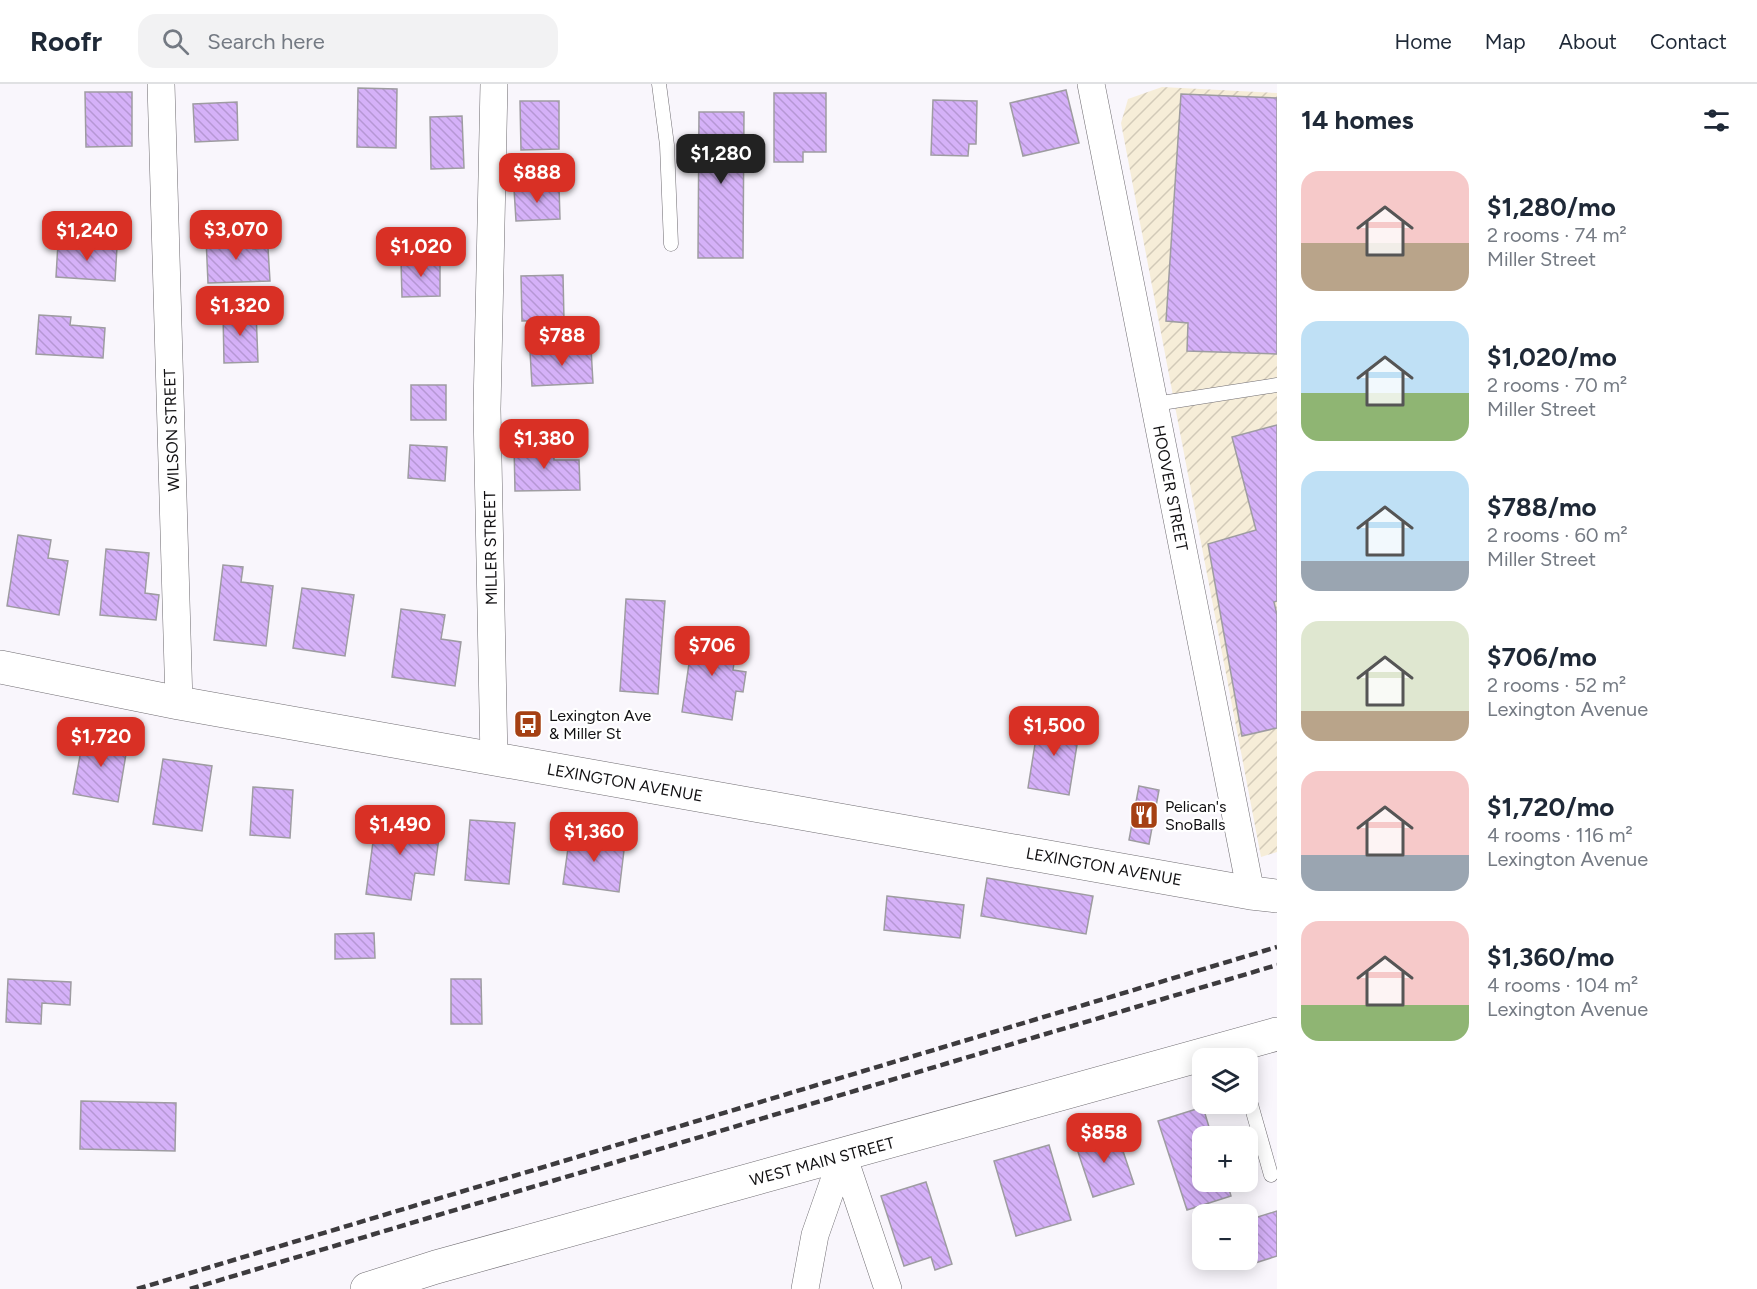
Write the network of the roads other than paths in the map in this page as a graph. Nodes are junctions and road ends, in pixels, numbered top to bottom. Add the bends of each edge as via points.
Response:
1 (161, 84) edge
2 (494, 84) edge
3 (659, 84) edge
4 (1091, 84) edge
5 (671, 244) dead end
6 (1277, 385) edge
7 (1155, 404) junction
8 (0, 667) edge
9 (179, 703) junction
10 (494, 760) junction
11 (1270, 894) edge
12 (1277, 1034) edge
13 (1245, 1048) edge
14 (1192, 1064) edge
15 (1254, 1114) edge
16 (843, 1155) junction
17 (1271, 1175) dead end
18 (367, 1289) edge
19 (805, 1289) edge
20 (888, 1289) edge

1 - 9 street, WILSON STREET
2 - 10 street, MILLER STREET via 487,409
3 - 5 lane via 668,146
4 - 7 street, HOOVER STREET
6 - 7 lane
7 - 11 street, HOOVER STREET
8 - 9 main road, LEXINGTON AVENUE
9 - 10 main road, LEXINGTON AVENUE
10 - 11 main road, LEXINGTON AVENUE
12 - 13 main road, WEST MAIN STREET
14 - 16 main road, WEST MAIN STREET
15 - 17 lane
16 - 18 main road, WEST MAIN STREET
16 - 19 street via 816,1235
16 - 20 street

